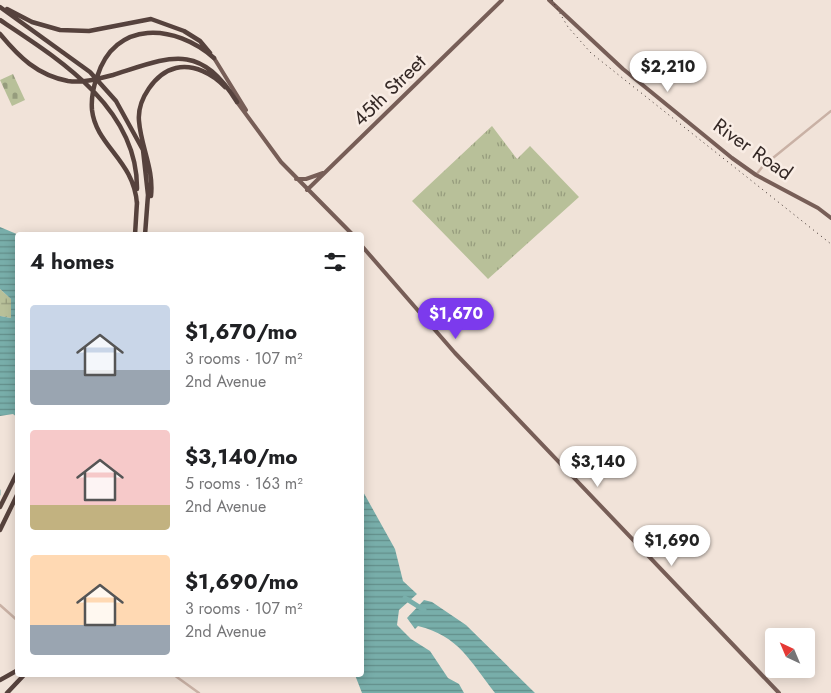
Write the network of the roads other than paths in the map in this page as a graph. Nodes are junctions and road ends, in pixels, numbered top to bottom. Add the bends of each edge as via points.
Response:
1 (503, 0) edge
2 (549, 0) edge
3 (0, 6) edge
4 (0, 20) edge
5 (0, 34) edge
6 (214, 58) junction
7 (237, 102) junction
8 (831, 111) edge
9 (250, 119) junction
10 (324, 173) junction
11 (319, 175) junction
12 (756, 175) junction
13 (296, 178) junction
14 (301, 183) junction
15 (307, 190) junction
16 (137, 204) junction
17 (831, 218) edge
18 (135, 232) edge
19 (145, 232) edge
20 (145, 232) edge
21 (350, 232) edge
22 (364, 248) edge
23 (15, 477) edge
24 (15, 499) edge
25 (0, 507) edge
26 (0, 530) edge
27 (0, 606) edge
28 (15, 618) edge
29 (15, 672) edge
30 (22, 677) edge
31 (177, 677) edge
32 (0, 680) edge
33 (7, 693) edge
34 (199, 693) edge
35 (778, 693) edge

1 - 10 main road, 45th Street
2 - 12 main road, River Road via 623,69
3 - 6 highway via 32,22 60,30 90,31 151,19 184,31 200,41
3 - 19 highway via 90,72 116,101 143,150 148,195
4 - 16 highway via 50,54 100,98 130,149 136,168
5 - 7 highway via 21,58 38,70 76,81 108,76 162,59 185,59 217,74
6 - 9 main road
6 - 16 highway via 183,38 159,33 125,40 102,62 92,93 92,113 102,135 130,173
7 - 9 main road
7 - 20 highway via 215,78 196,69 169,71 149,89 139,119 150,165 151,191
8 - 12 street
9 - 13 main road
10 - 11 main road
10 - 15 main road, 45th Street
11 - 13 main road
11 - 14 main road
12 - 17 main road, River Road
13 - 14 main road
14 - 15 main road
15 - 21 main road
16 - 18 highway
22 - 35 main road via 455,353
23 - 25 highway
24 - 26 highway
27 - 28 street
29 - 32 highway
30 - 33 highway
31 - 34 street

